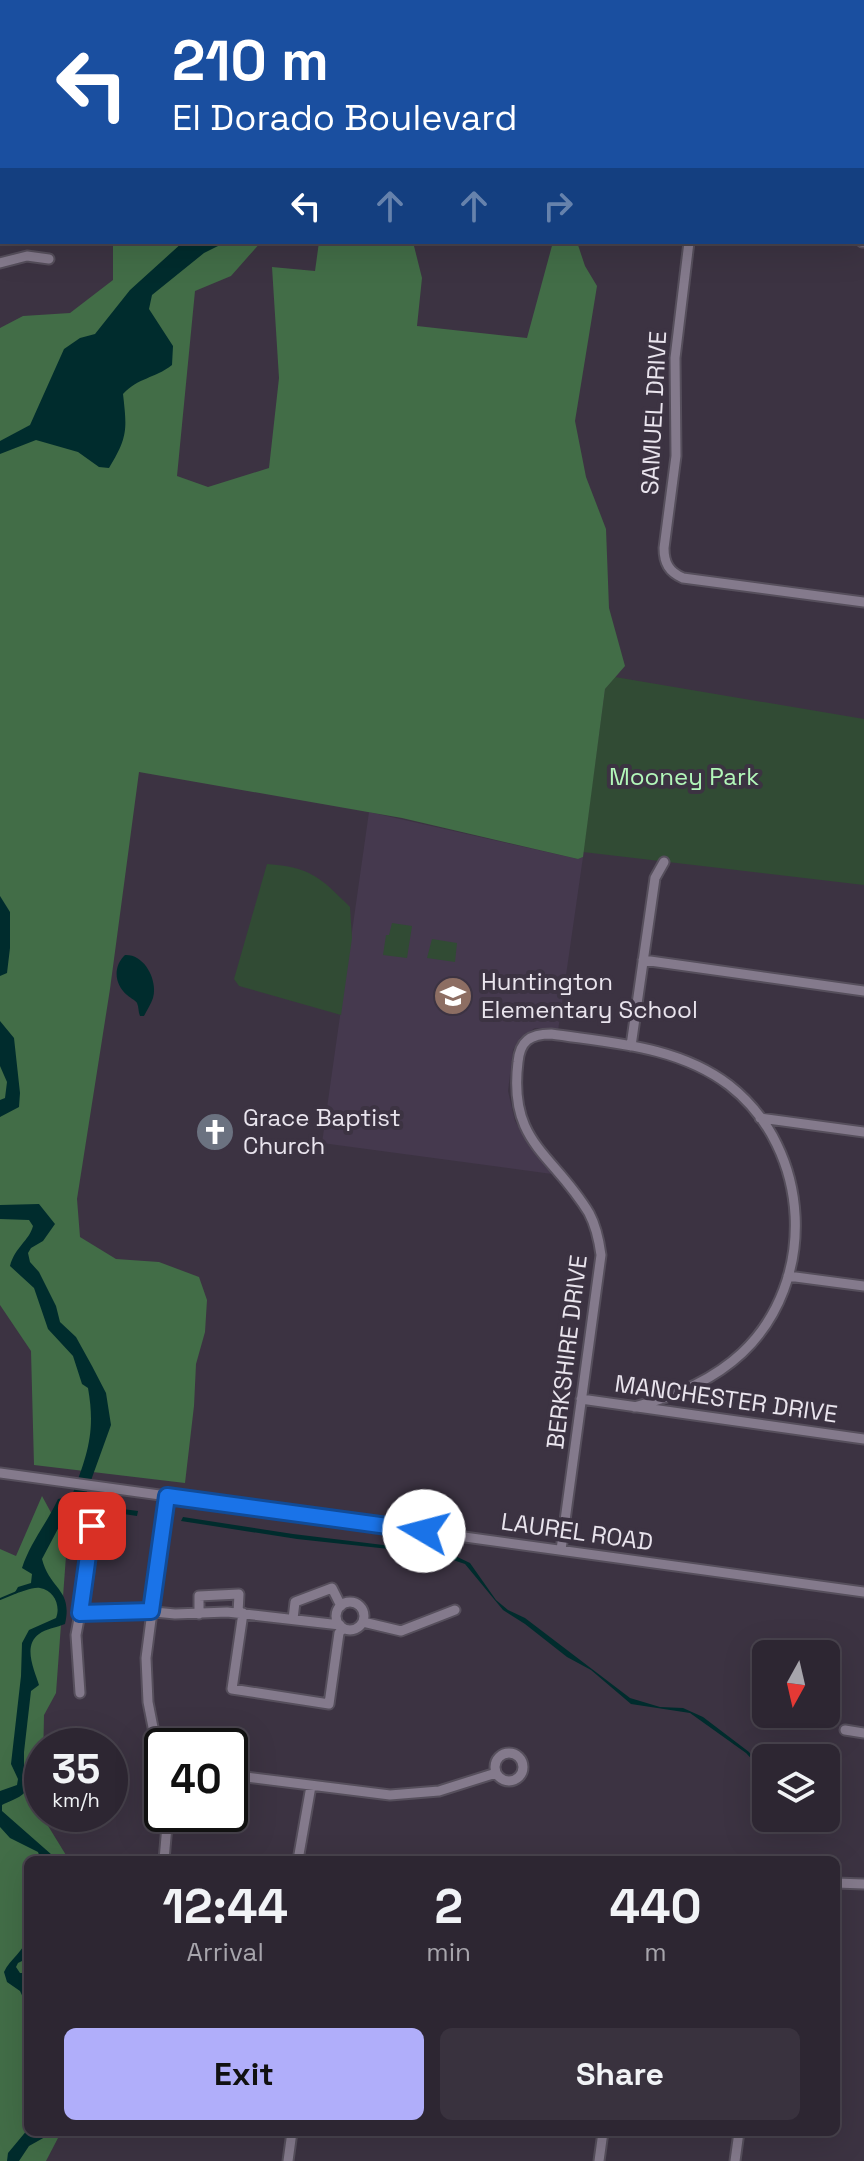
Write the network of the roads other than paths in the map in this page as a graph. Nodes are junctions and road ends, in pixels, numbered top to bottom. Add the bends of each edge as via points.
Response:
1 (689, 244) edge
2 (49, 259) dead end
3 (0, 263) edge
4 (864, 602) edge
5 (664, 862) dead end
6 (643, 960) junction
7 (864, 991) edge
8 (631, 1046) junction
9 (760, 1118) junction
10 (864, 1132) edge
11 (788, 1276) junction
12 (864, 1286) edge
13 (581, 1399) junction
14 (634, 1407) junction
15 (864, 1439) edge
16 (0, 1473) edge
17 (167, 1496) junction
18 (92, 1526) dead end
19 (561, 1550) junction
20 (864, 1592) edge
21 (341, 1606) junction
22 (455, 1610) dead end
23 (151, 1611) junction
24 (80, 1613) junction
25 (240, 1613) junction
26 (199, 1614) junction
27 (293, 1619) junction
28 (363, 1622) junction
29 (341, 1626) junction
30 (80, 1693) dead end
31 (154, 1728) edge
32 (845, 1730) dead end
33 (864, 1733) edge
34 (496, 1773) dead end
35 (248, 1777) edge
36 (311, 1786) junction
37 (166, 1832) edge
38 (164, 1856) edge
39 (299, 1856) edge
40 (840, 1883) edge
41 (864, 1884) edge
42 (291, 2136) edge
43 (602, 2136) edge
44 (738, 2136) edge
45 (288, 2161) edge
46 (599, 2161) edge
47 (735, 2161) edge

1 - 4 street, SAMUEL DRIVE via 675,358 676,456 664,555 670,570 683,578
2 - 3 street via 27,256
5 - 6 street via 655,878
6 - 7 street
6 - 8 street
8 - 9 street via 702,1068 728,1085
8 - 13 street, BERKSHIRE DRIVE via 536,1035 524,1042 518,1059 521,1120 590,1215 600,1248
9 - 10 street
9 - 11 street via 786,1164 795,1199 795,1244
11 - 12 street
11 - 14 street via 765,1326 736,1358 692,1386
13 - 14 street, MANCHESTER DRIVE
13 - 19 street, BERKSHIRE DRIVE
14 - 15 street, MANCHESTER DRIVE
16 - 17 street, LAUREL ROAD
17 - 19 street, LAUREL ROAD
17 - 23 street
18 - 24 street
19 - 20 street, LAUREL ROAD
21 - 27 street via 332,1588 295,1602
21 - 28 street via 360,1605
21 - 29 street via 336,1616
22 - 28 street via 401,1631
23 - 24 street
23 - 26 street
23 - 31 street via 146,1680
24 - 30 street
25 - 26 street
25 - 26 street via 239,1594 199,1596
25 - 27 street
25 - 29 street via 232,1689 329,1704
27 - 29 street
28 - 29 street via 356,1629
32 - 33 street
34 - 36 street via 415,1795
35 - 36 street
36 - 39 street
37 - 38 street
40 - 41 street
42 - 45 street
43 - 46 street
44 - 47 street

